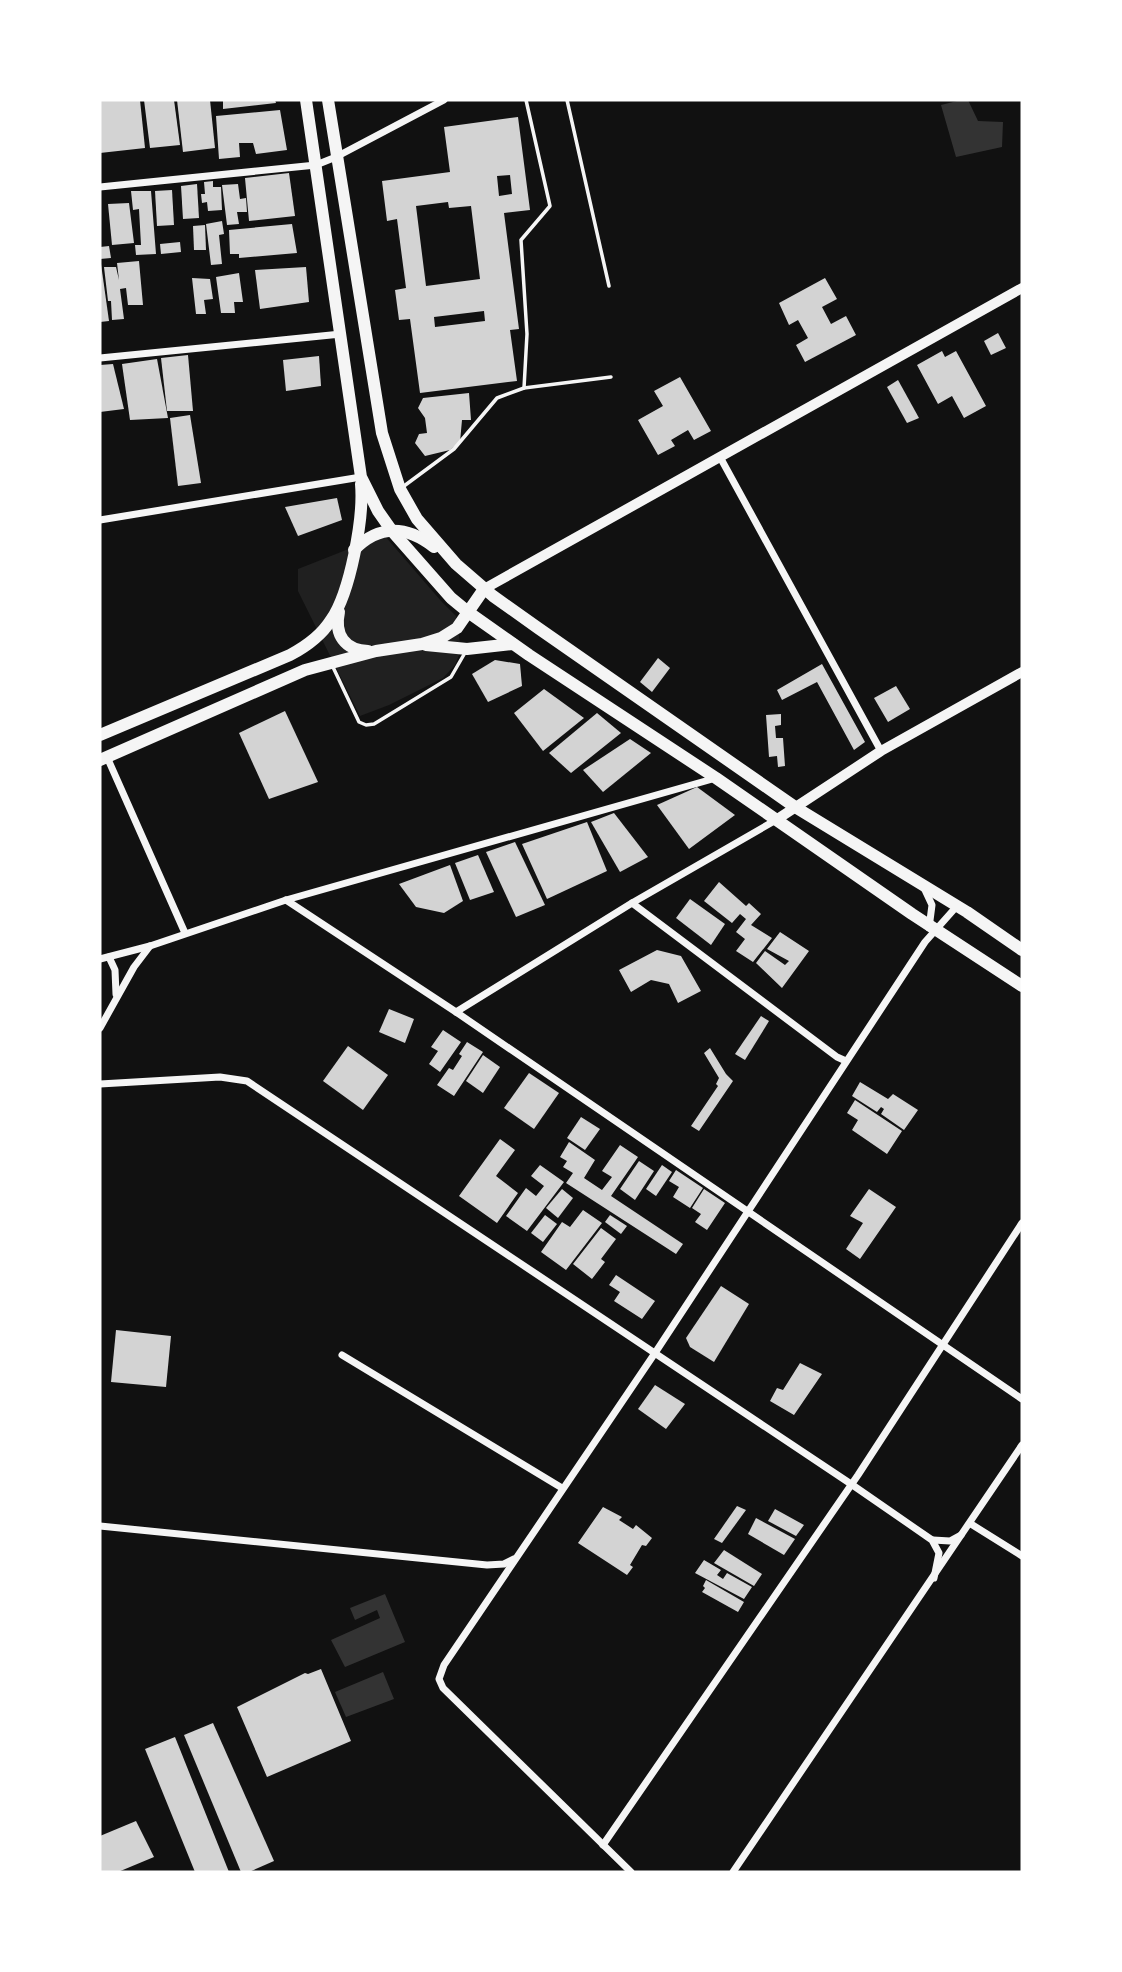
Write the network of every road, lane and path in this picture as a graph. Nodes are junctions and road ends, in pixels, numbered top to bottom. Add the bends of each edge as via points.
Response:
1 (306, 100) edge
2 (328, 100) edge
3 (444, 100) edge
4 (526, 100) edge
5 (567, 100) edge
6 (336, 157) junction
7 (316, 165) junction
8 (100, 187) edge
9 (609, 286) dead end
10 (1022, 288) edge
11 (341, 334) junction
12 (100, 358) edge
13 (611, 377) dead end
14 (524, 388) junction
15 (720, 457) junction
16 (361, 477) junction
17 (400, 489) junction
18 (100, 520) edge
19 (392, 531) junction
20 (354, 550) junction
21 (456, 564) junction
22 (484, 589) junction
23 (341, 602) junction
24 (468, 612) junction
25 (513, 644) junction
26 (422, 645) junction
27 (467, 649) junction
28 (376, 652) junction
29 (331, 663) junction
30 (1022, 671) edge
31 (100, 735) edge
32 (881, 751) junction
33 (103, 758) edge
34 (716, 778) junction
35 (795, 807) junction
36 (776, 820) junction
37 (919, 883) junction
38 (286, 900) junction
39 (632, 903) junction
40 (957, 906) junction
41 (933, 927) junction
42 (185, 933) junction
43 (150, 946) junction
44 (1022, 950) edge
45 (109, 957) junction
46 (100, 959) edge
47 (1022, 986) edge
48 (116, 998) junction
49 (456, 1012) junction
50 (100, 1028) edge
51 (846, 1061) junction
52 (100, 1084) edge
53 (748, 1210) junction
54 (1022, 1223) edge
55 (943, 1344) junction
56 (655, 1353) junction
57 (342, 1355) dead end
58 (1022, 1399) edge
59 (1022, 1445) edge
60 (851, 1484) junction
61 (562, 1488) junction
62 (100, 1526) edge
63 (969, 1528) junction
64 (932, 1540) junction
65 (1022, 1556) edge
66 (515, 1559) junction
67 (934, 1578) junction
68 (603, 1845) junction
69 (631, 1872) edge
70 (733, 1872) edge

1 - 7 main road
2 - 6 main road
3 - 6 street
4 - 14 lane via 550,206 521,240 527,334
5 - 9 lane
6 - 7 street
6 - 17 main road via 382,433
7 - 8 street
7 - 11 main road
10 - 15 main road
11 - 12 street
11 - 16 main road
13 - 14 lane
14 - 17 lane via 497,398 454,449
15 - 22 main road
15 - 32 street
16 - 18 street
16 - 19 main road
16 - 20 main road
17 - 21 main road via 417,519
19 - 20 main road via 371,537
19 - 21 main road via 412,532
19 - 24 main road
20 - 23 main road
21 - 22 main road
22 - 24 main road
22 - 35 main road
23 - 28 main road via 340,639 351,648
23 - 31 main road via 317,638 290,655
24 - 25 main road
24 - 26 main road via 453,632
25 - 27 main road
25 - 34 main road
26 - 27 main road
26 - 28 main road
27 - 29 lane via 451,677 366,725 359,723
28 - 29 main road
29 - 33 main road
30 - 32 street
32 - 35 street
33 - 42 street
34 - 36 main road
34 - 38 street
35 - 36 street
35 - 37 main road
36 - 39 street
36 - 41 main road
37 - 40 main road
37 - 41 street via 932,905
38 - 42 street
38 - 49 street
39 - 49 street
39 - 51 street
40 - 41 street
40 - 44 main road
41 - 47 main road
41 - 51 street
42 - 43 street
43 - 45 street
43 - 48 street
45 - 46 street
45 - 48 street via 115,970
48 - 50 street
49 - 53 street
51 - 53 street
52 - 56 street via 220,1077 247,1081
53 - 55 street
53 - 56 street
54 - 55 street
55 - 58 street
55 - 60 street
56 - 60 street
56 - 61 street
57 - 61 street
59 - 63 street
60 - 64 street
60 - 68 street
61 - 66 street
62 - 66 street via 487,1565
63 - 64 street via 950,1541
63 - 65 street
63 - 67 street
64 - 67 street via 939,1553
66 - 68 street via 439,1679
67 - 70 street
68 - 69 street

